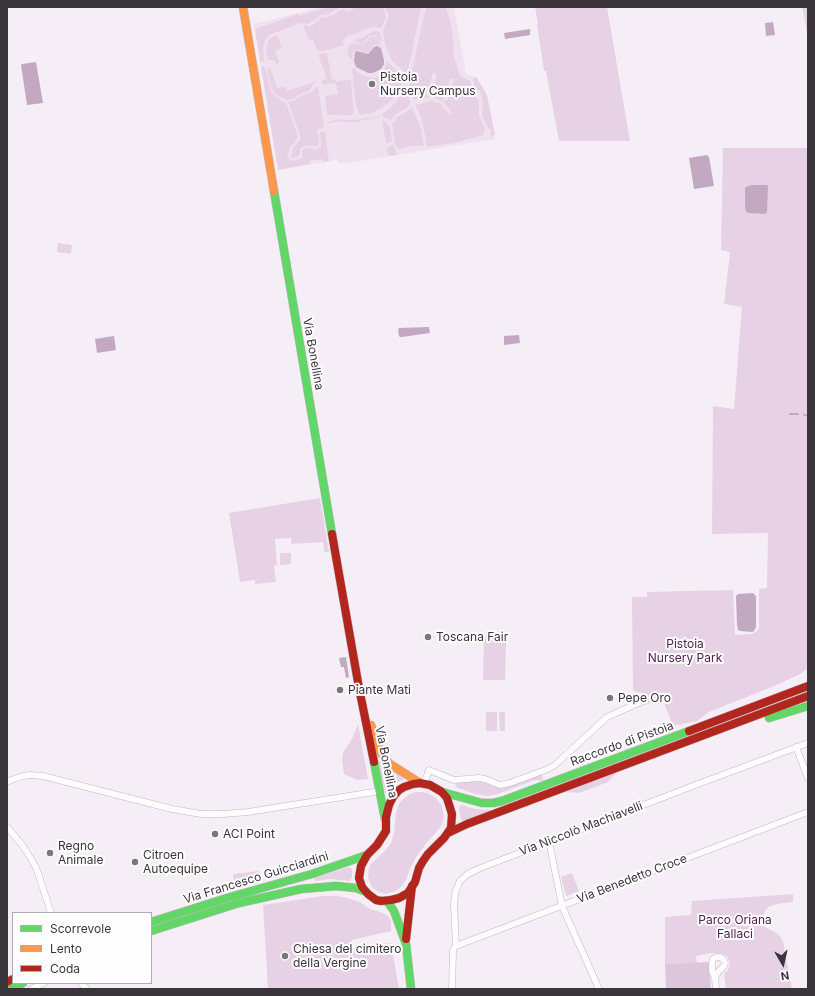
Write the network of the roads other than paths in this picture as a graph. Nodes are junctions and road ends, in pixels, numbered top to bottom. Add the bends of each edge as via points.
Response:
1 (243, 7) edge
2 (808, 677) edge
3 (808, 686) edge
4 (808, 696) edge
5 (643, 701) dead end
6 (362, 704) junction
7 (808, 706) edge
8 (751, 708) junction
9 (700, 736) junction
10 (808, 742) edge
11 (796, 747) junction
12 (808, 778) edge
13 (7, 782) edge
14 (422, 783) junction
15 (380, 791) junction
16 (442, 792) junction
17 (808, 812) edge
18 (386, 826) junction
19 (7, 827) edge
20 (448, 833) junction
21 (549, 841) junction
22 (367, 855) junction
23 (412, 886) junction
24 (364, 891) junction
25 (387, 901) junction
26 (562, 906) junction
27 (51, 912) edge
28 (152, 922) edge
29 (152, 931) edge
30 (406, 944) junction
31 (456, 946) junction
32 (715, 978) dead end
33 (21, 984) edge
34 (42, 984) edge
35 (10, 989) edge
36 (31, 989) edge
37 (412, 989) edge
38 (452, 989) edge
39 (592, 989) edge
40 (598, 989) edge
41 (716, 989) edge

1 - 6 main road, Via Bonellina
2 - 8 main road
3 - 8 main road, Raccordo di Pistoia
4 - 9 main road, Raccordo di Pistoia
5 - 14 street via 607,717 553,767 510,783 500,785 479,778 454,780 429,770
6 - 14 main road, Via Bonellina via 384,758
6 - 15 main road, Via Bonellina
7 - 9 main road
8 - 16 main road, Raccordo di Pistoia via 502,801 482,803
9 - 20 main road, Raccordo di Pistoia
10 - 11 street, Via Niccolò Machiavelli
11 - 12 street
11 - 21 street, Via Niccolò Machiavelli
13 - 15 street via 23,776 43,776 201,814 261,810
14 - 16 main road, Via Bonellina
14 - 18 main road via 404,787 393,797 386,817
15 - 18 main road, Via Bonellina
16 - 20 main road via 452,814 452,824
17 - 26 street, Via Benedetto Croce
18 - 22 main road via 380,841
19 - 27 street via 34,864
20 - 23 main road via 423,861
21 - 26 street
21 - 31 street, Via Niccolò Machiavelli via 473,871 460,882 454,899
22 - 24 main road via 359,874
22 - 28 main road, Via Francesco Guicciardini
23 - 25 main road via 402,897
23 - 30 main road
24 - 25 main road, Via Francesco Guicciardini via 376,900
24 - 29 main road, Via Francesco Guicciardini via 336,886 301,889 246,901
25 - 30 main road via 394,911
26 - 31 street, Via Benedetto Croce
26 - 40 street
30 - 37 main road
31 - 38 street, Via Niccolò Machiavelli via 453,951
32 - 41 street
33 - 35 main road
34 - 36 street
39 - 40 street

